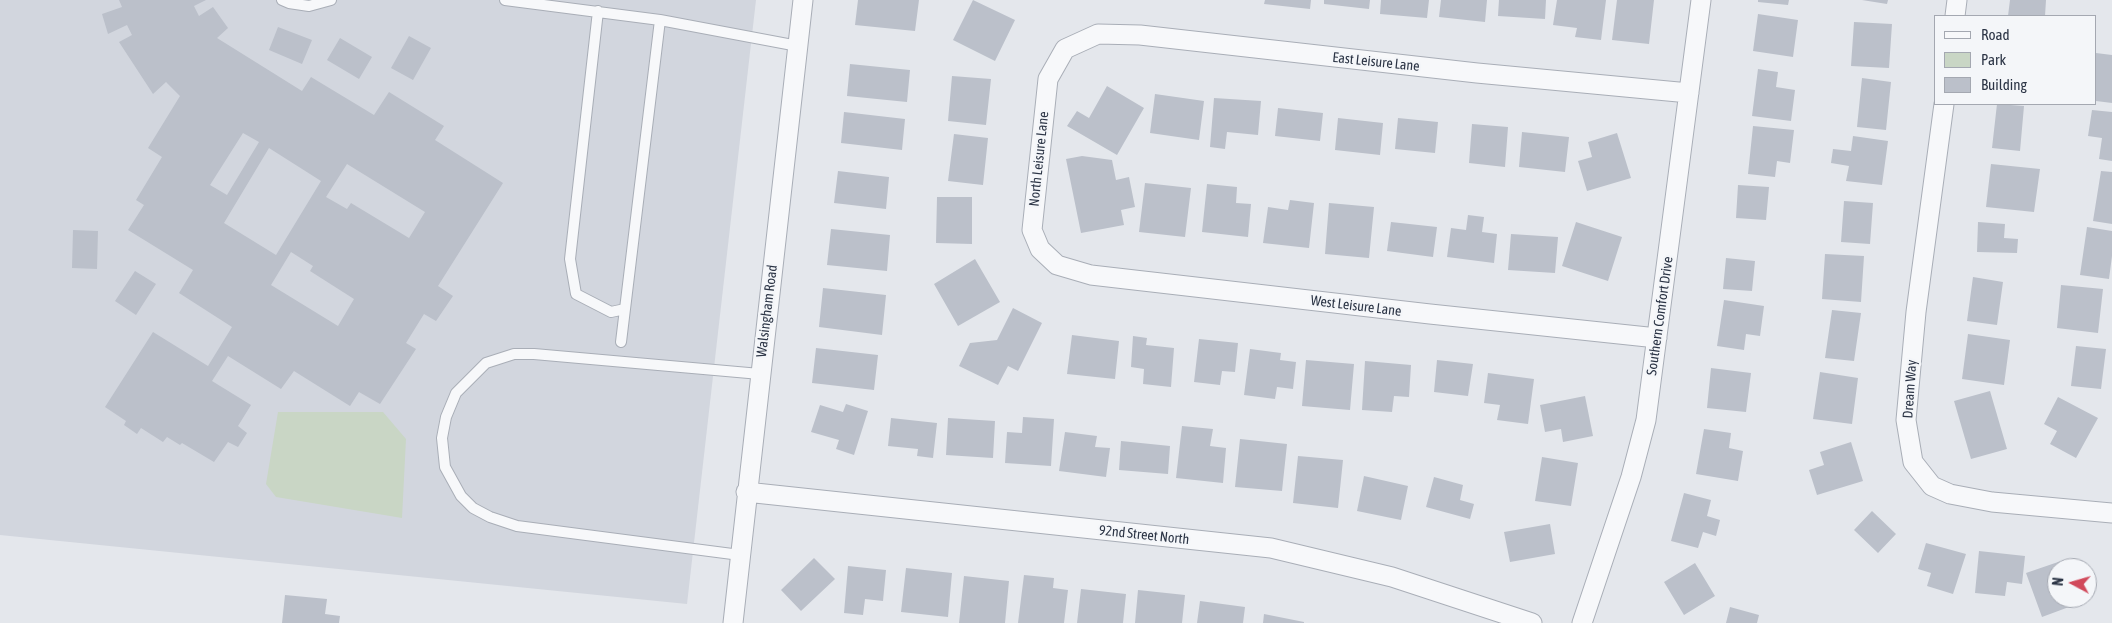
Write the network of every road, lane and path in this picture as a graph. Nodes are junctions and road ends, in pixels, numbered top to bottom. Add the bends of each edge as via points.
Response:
1 (282, 0) edge
2 (332, 0) edge
3 (505, 0) edge
4 (803, 0) edge
5 (1701, 0) edge
6 (1957, 0) edge
7 (598, 11) junction
8 (1955, 15) edge
9 (660, 20) junction
10 (798, 46) junction
11 (1065, 49) joint
12 (1689, 92) junction
13 (1944, 105) edge
14 (1057, 265) joint
15 (625, 309) junction
16 (1657, 338) junction
17 (621, 342) dead end
18 (760, 374) junction
19 (746, 492) junction
20 (2112, 513) edge
21 (740, 555) junction
22 (733, 623) edge
23 (1532, 623) edge
24 (1582, 623) edge

1 - 2 lane via 309,6
3 - 7 lane
4 - 10 street, Walsingham Road
5 - 12 street, Southern Comfort Drive
6 - 8 street
7 - 9 lane
7 - 15 lane via 570,260 576,294 611,312
9 - 10 lane
9 - 15 lane
10 - 18 street, Walsingham Road
11 - 12 street, East Leisure Lane via 1098,34 1140,36 1477,73
11 - 14 street, North Leisure Lane via 1048,80 1032,230 1040,249
12 - 16 street, Southern Comfort Drive
13 - 20 street, Dream Way via 1916,312 1906,420 1913,462 1932,486 1950,494 1992,502
14 - 16 street, West Leisure Lane via 1091,275
15 - 17 lane
16 - 24 street, Southern Comfort Drive via 1643,430 1631,477
18 - 19 street, Walsingham Road
18 - 21 lane via 514,354 486,363 456,393 442,438 445,467 461,496 473,508 490,517 518,526
19 - 21 street, Walsingham Road
19 - 23 street, 92nd Street North via 1271,548 1392,577
21 - 22 street, Walsingham Road

